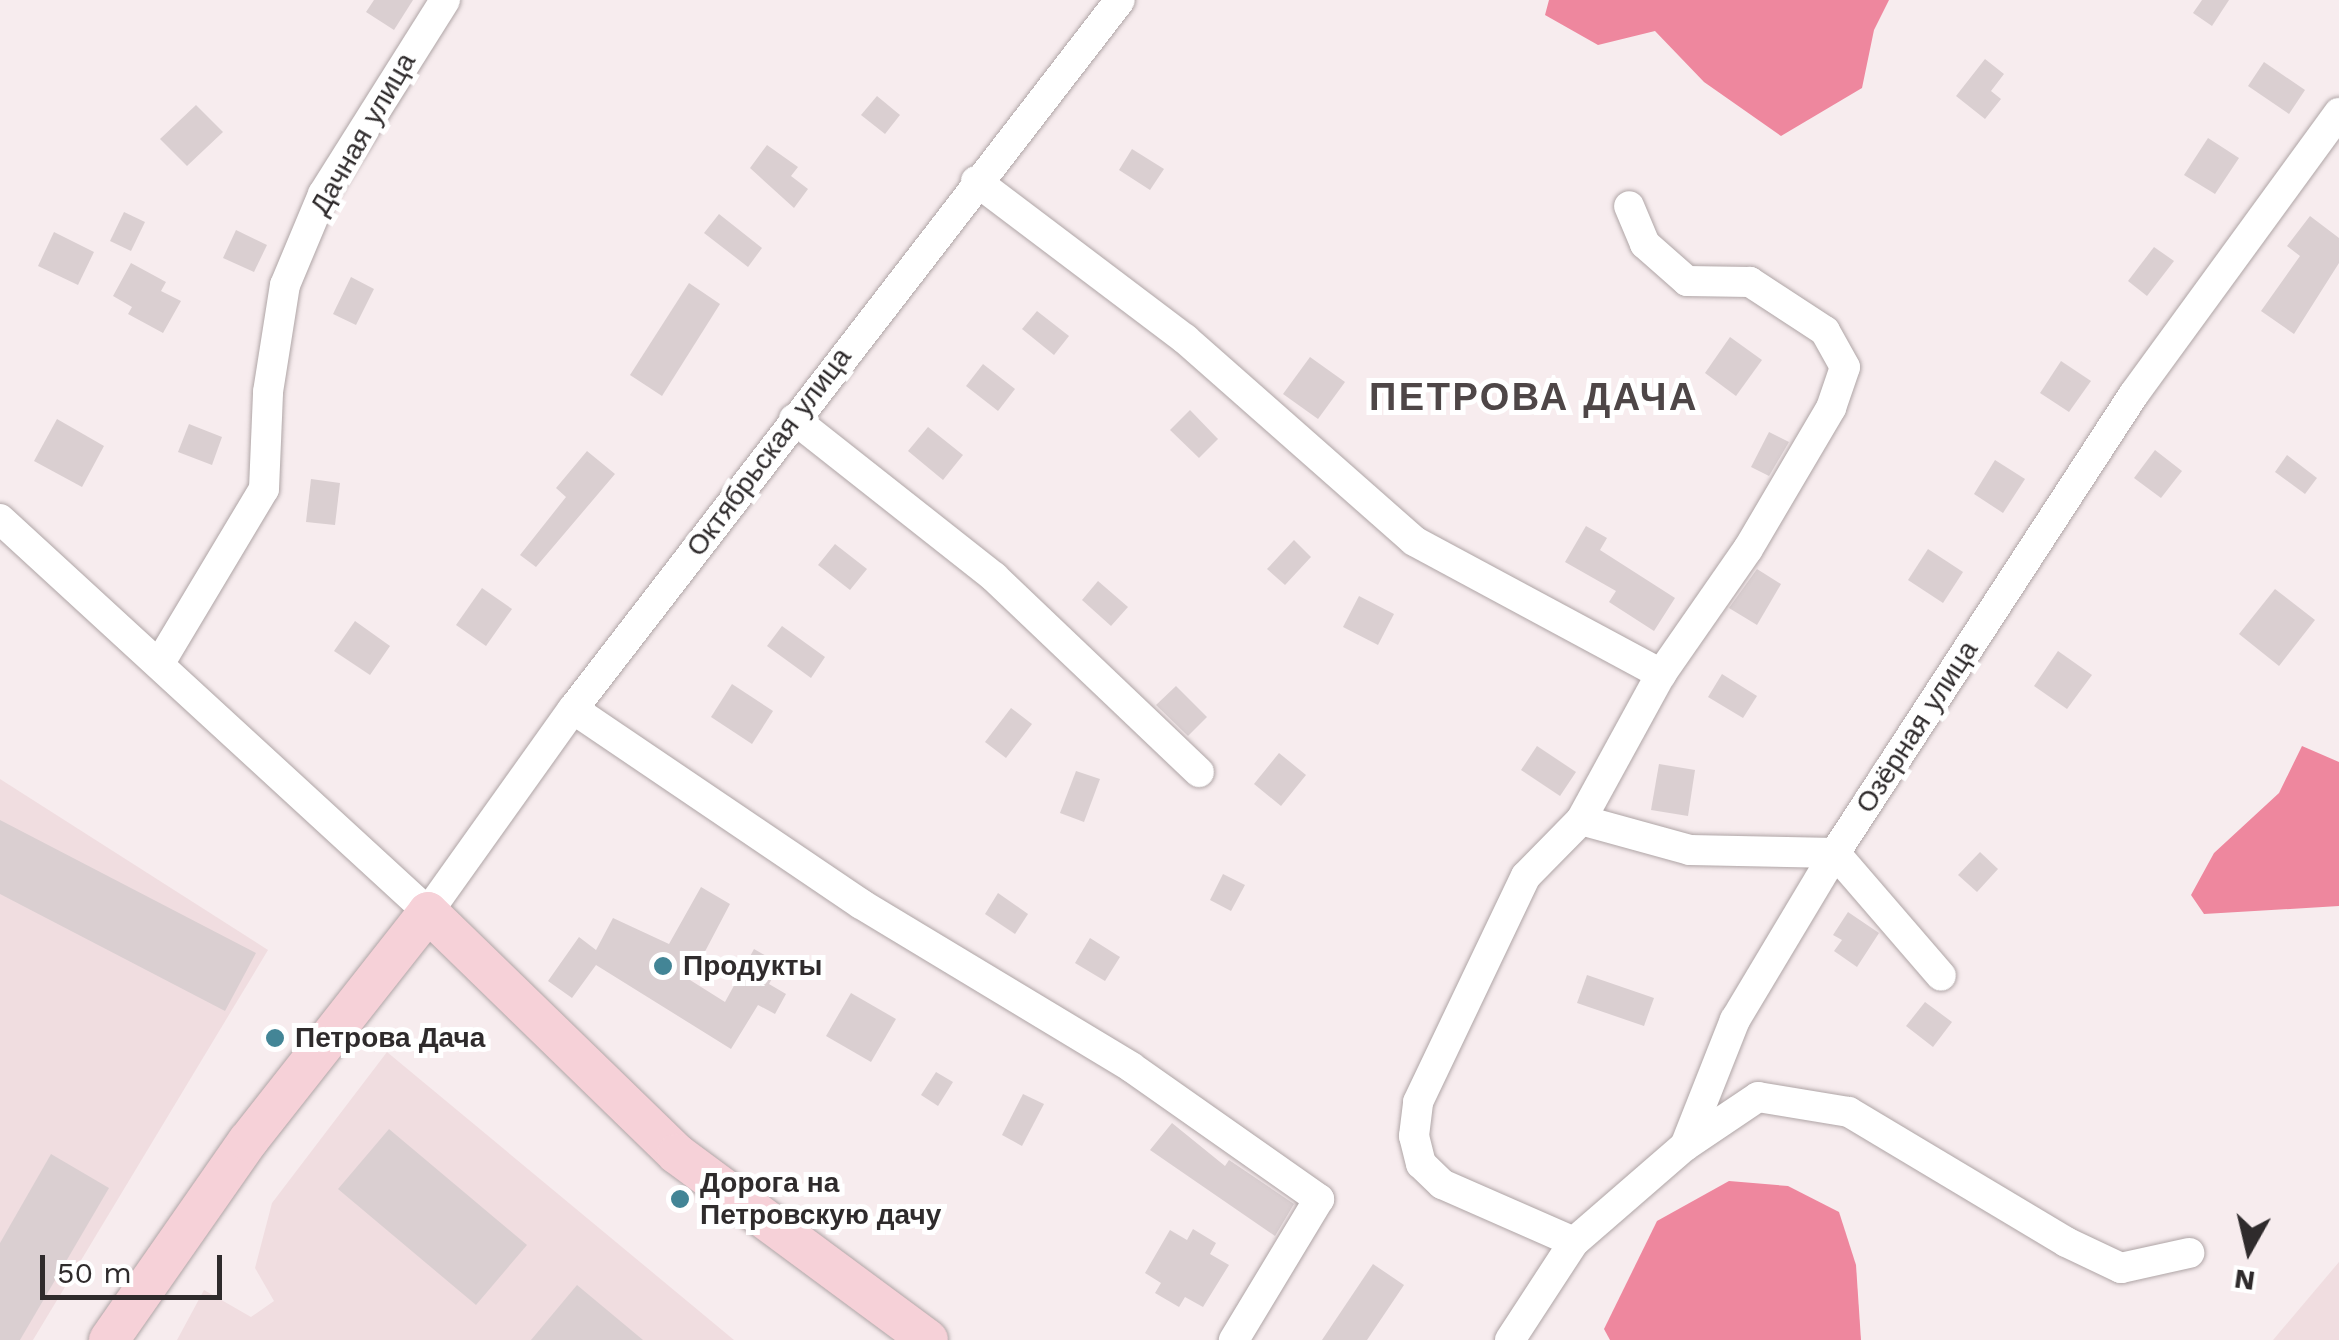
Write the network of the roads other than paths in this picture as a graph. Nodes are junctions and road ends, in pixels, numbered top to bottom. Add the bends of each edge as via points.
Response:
1 (444, 0) edge
2 (1120, 0) edge
3 (2339, 113) edge
4 (976, 182) junction
5 (1629, 206) dead end
6 (794, 419) junction
7 (0, 519) edge
8 (161, 660) junction
9 (1662, 674) junction
10 (573, 709) junction
11 (1199, 772) dead end
12 (1581, 820) junction
13 (1835, 853) junction
14 (428, 912) junction
15 (1941, 976) dead end
16 (1685, 1146) junction
17 (1574, 1242) junction
18 (2189, 1254) dead end
19 (110, 1340) edge
20 (928, 1340) edge
21 (1234, 1340) edge
22 (1510, 1340) edge

1 - 8 street, Дачная улица via 324,194 285,285 268,392 264,489
2 - 4 street, Октябрьская улица
3 - 13 street, Озёрная улица via 2134,394
4 - 6 street, Октябрьская улица
4 - 9 street via 1185,339 1414,541
5 - 9 street via 1645,244 1687,281 1750,282 1825,331 1845,367 1831,408 1748,550
6 - 10 street, Октябрьская улица
6 - 11 street via 994,578
7 - 8 street
8 - 14 street
9 - 12 street
10 - 14 street, Октябрьская улица
10 - 21 street via 846,894 1131,1067 1319,1199
12 - 13 street via 1690,850
12 - 17 street via 1526,876 1418,1102 1414,1136 1421,1164 1442,1184
13 - 15 street
13 - 16 street, Озёрная улица via 1734,1020
14 - 19 main road via 248,1141
14 - 20 main road via 677,1154
16 - 17 street, Озёрная улица
16 - 18 street via 1758,1097 1849,1112 2066,1242 2122,1268
17 - 22 street, Озёрная улица

